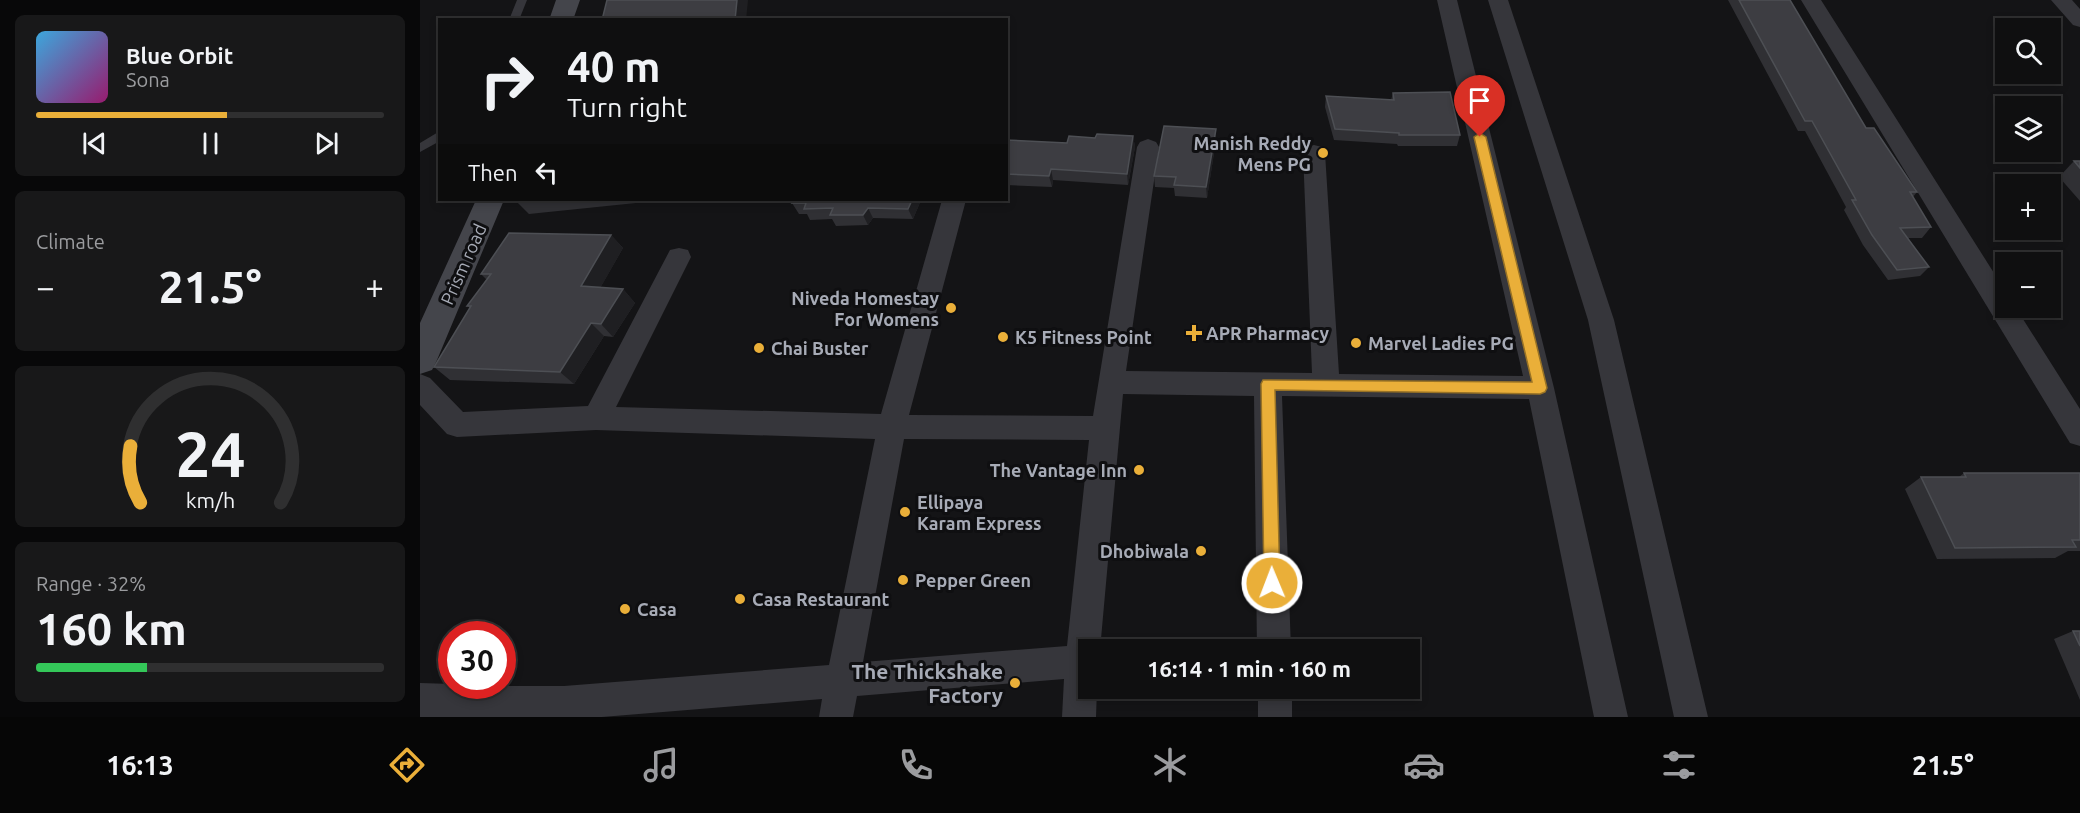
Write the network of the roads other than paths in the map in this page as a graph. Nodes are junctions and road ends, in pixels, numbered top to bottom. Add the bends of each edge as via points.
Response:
1 (522, 0) edge
2 (568, 0) edge
3 (1447, 0) edge
4 (1498, 0) edge
5 (1811, 0) edge
6 (2061, 0) edge
7 (515, 18) edge
8 (562, 18) edge
9 (2080, 21) edge
10 (438, 136) edge
11 (1148, 147) dead end
12 (420, 148) edge
13 (1314, 153) dead end
14 (490, 201) edge
15 (954, 201) edge
16 (679, 257) dead end
17 (420, 360) edge
18 (1111, 382) junction
19 (1268, 384) junction
20 (420, 386) edge
21 (1326, 386) junction
22 (1540, 388) junction
23 (596, 418) junction
24 (892, 427) junction
25 (1105, 428) junction
26 (2080, 434) edge
27 (1084, 639) edge
28 (1274, 639) edge
29 (1078, 661) edge
30 (842, 682) junction
31 (1080, 699) edge
32 (1275, 699) edge
33 (420, 700) edge
34 (562, 710) edge
35 (836, 717) edge
36 (1079, 717) edge
37 (1275, 717) edge
38 (1611, 717) edge
39 (1691, 717) edge

1 - 7 lane
2 - 8 street
3 - 22 street
4 - 39 street via 1601,320
5 - 26 street
6 - 9 street
10 - 12 lane
11 - 18 street
13 - 21 street
14 - 17 street, Prism road
15 - 24 street
16 - 23 street
18 - 19 street
18 - 25 street
19 - 21 street
19 - 28 street
20 - 23 street via 457,425
21 - 22 street
22 - 38 street
23 - 24 street
24 - 25 street
24 - 30 street
25 - 27 street
29 - 30 street
30 - 34 street
30 - 35 street
31 - 36 street
32 - 37 street
33 - 34 street

